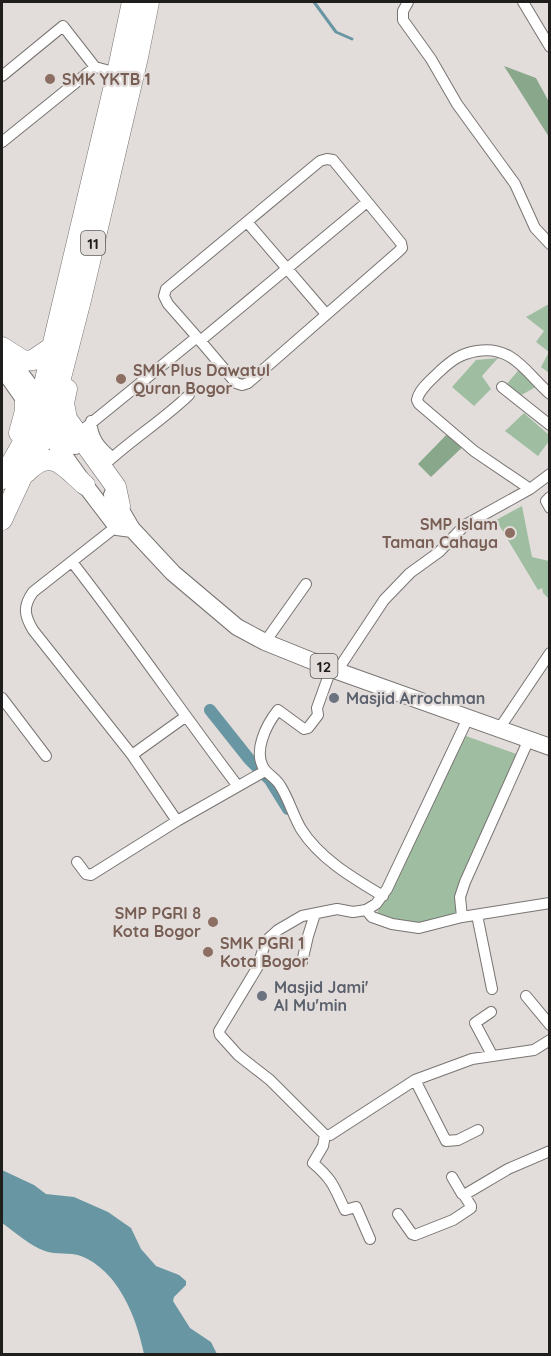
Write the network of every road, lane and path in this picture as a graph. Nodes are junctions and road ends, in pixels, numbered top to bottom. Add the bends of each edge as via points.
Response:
1 (132, 2) edge
2 (149, 2) edge
3 (408, 2) edge
4 (523, 2) edge
5 (549, 47) edge
6 (95, 67) junction
7 (117, 73) junction
8 (2, 76) edge
9 (2, 142) edge
10 (368, 202) junction
11 (247, 222) junction
12 (549, 243) edge
13 (287, 269) junction
14 (81, 300) junction
15 (326, 314) junction
16 (198, 339) junction
17 (2, 348) edge
18 (52, 348) junction
19 (2, 368) edge
20 (502, 387) dead end
21 (549, 394) edge
22 (189, 395) dead end
23 (40, 413) junction
24 (549, 425) edge
25 (80, 432) junction
26 (107, 462) junction
27 (549, 474) edge
28 (8, 479) edge
29 (85, 485) junction
30 (530, 489) junction
31 (549, 497) edge
32 (549, 508) edge
33 (2, 520) edge
34 (124, 520) junction
35 (72, 562) junction
36 (306, 584) dead end
37 (265, 642) junction
38 (549, 653) edge
39 (334, 670) junction
40 (2, 698) edge
41 (185, 717) junction
42 (468, 718) junction
43 (499, 729) junction
44 (529, 740) junction
45 (549, 747) edge
46 (132, 755) junction
47 (45, 756) dead end
48 (263, 772) junction
49 (237, 785) junction
50 (177, 821) junction
51 (76, 862) dead end
52 (383, 896) junction
53 (549, 903) edge
54 (366, 910) junction
55 (315, 914) junction
56 (477, 915) junction
57 (462, 917) junction
58 (302, 962) dead end
59 (492, 989) dead end
60 (526, 996) dead end
61 (491, 1012) dead end
62 (549, 1025) edge
63 (549, 1041) edge
64 (492, 1055) junction
65 (415, 1080) junction
66 (478, 1130) dead end
67 (325, 1135) junction
68 (549, 1151) edge
69 (452, 1177) dead end
70 (464, 1195) junction
71 (398, 1214) dead end
72 (370, 1239) dead end

1 - 7 highway, 11
2 - 14 highway, 11
3 - 12 street via 403,20 514,184 535,228
4 - 5 street
6 - 7 street
6 - 8 street via 63,26
6 - 9 street
7 - 18 highway, 11
10 - 11 street via 333,160 327,159
10 - 13 street
10 - 15 street via 402,248
11 - 13 street
11 - 16 street via 166,289 168,304
13 - 15 street
13 - 16 street
14 - 23 highway, 11
14 - 25 highway via 79,331 64,403 67,419
15 - 16 street via 242,385 232,379
16 - 25 street
17 - 18 highway, 12 via 24,361
17 - 23 main road, 12
18 - 23 highway, 11
19 - 23 main road, 12
20 - 24 street
21 - 30 street via 516,360 488,349 453,359 418,396 419,404 474,451
22 - 26 street
23 - 25 main road, 12
23 - 28 highway, 11
23 - 28 highway via 26,411
23 - 29 main road, 12
25 - 26 highway
25 - 34 main road, 12
26 - 34 highway
27 - 30 street
28 - 29 highway, 12 via 48,458 58,461
28 - 33 highway, 11
29 - 34 main road, 12
30 - 39 street via 465,525 439,552 410,573 384,600
31 - 32 street
34 - 35 street
34 - 37 main road, 12 via 182,581 237,627
35 - 41 street
35 - 46 street via 33,592 25,615
36 - 37 street
37 - 39 main road, 12
38 - 43 street
39 - 42 main road, 12
39 - 48 street via 317,708 318,715 306,730 276,712 259,754
40 - 47 street
41 - 46 street
41 - 49 street
42 - 43 main road, 12
42 - 52 street
43 - 44 main road, 12
44 - 45 main road, 12
44 - 57 street via 465,882 460,897
46 - 50 street
48 - 49 street
48 - 52 street via 280,785 302,830 318,851
49 - 50 street
50 - 51 street via 89,876
52 - 54 street
53 - 56 street
54 - 55 street via 337,909
54 - 57 street via 372,917 392,924 419,928
55 - 58 street
55 - 67 street via 290,922 266,941 257,968 219,1031 238,1055 270,1080
56 - 57 street
56 - 59 street
60 - 62 street
61 - 64 street via 475,1023
63 - 64 street via 534,1050
64 - 65 street
65 - 66 street via 446,1141
65 - 67 street
67 - 72 street via 313,1163 334,1185 345,1210 356,1207
68 - 70 street
69 - 70 street
70 - 71 street via 471,1208 415,1235

